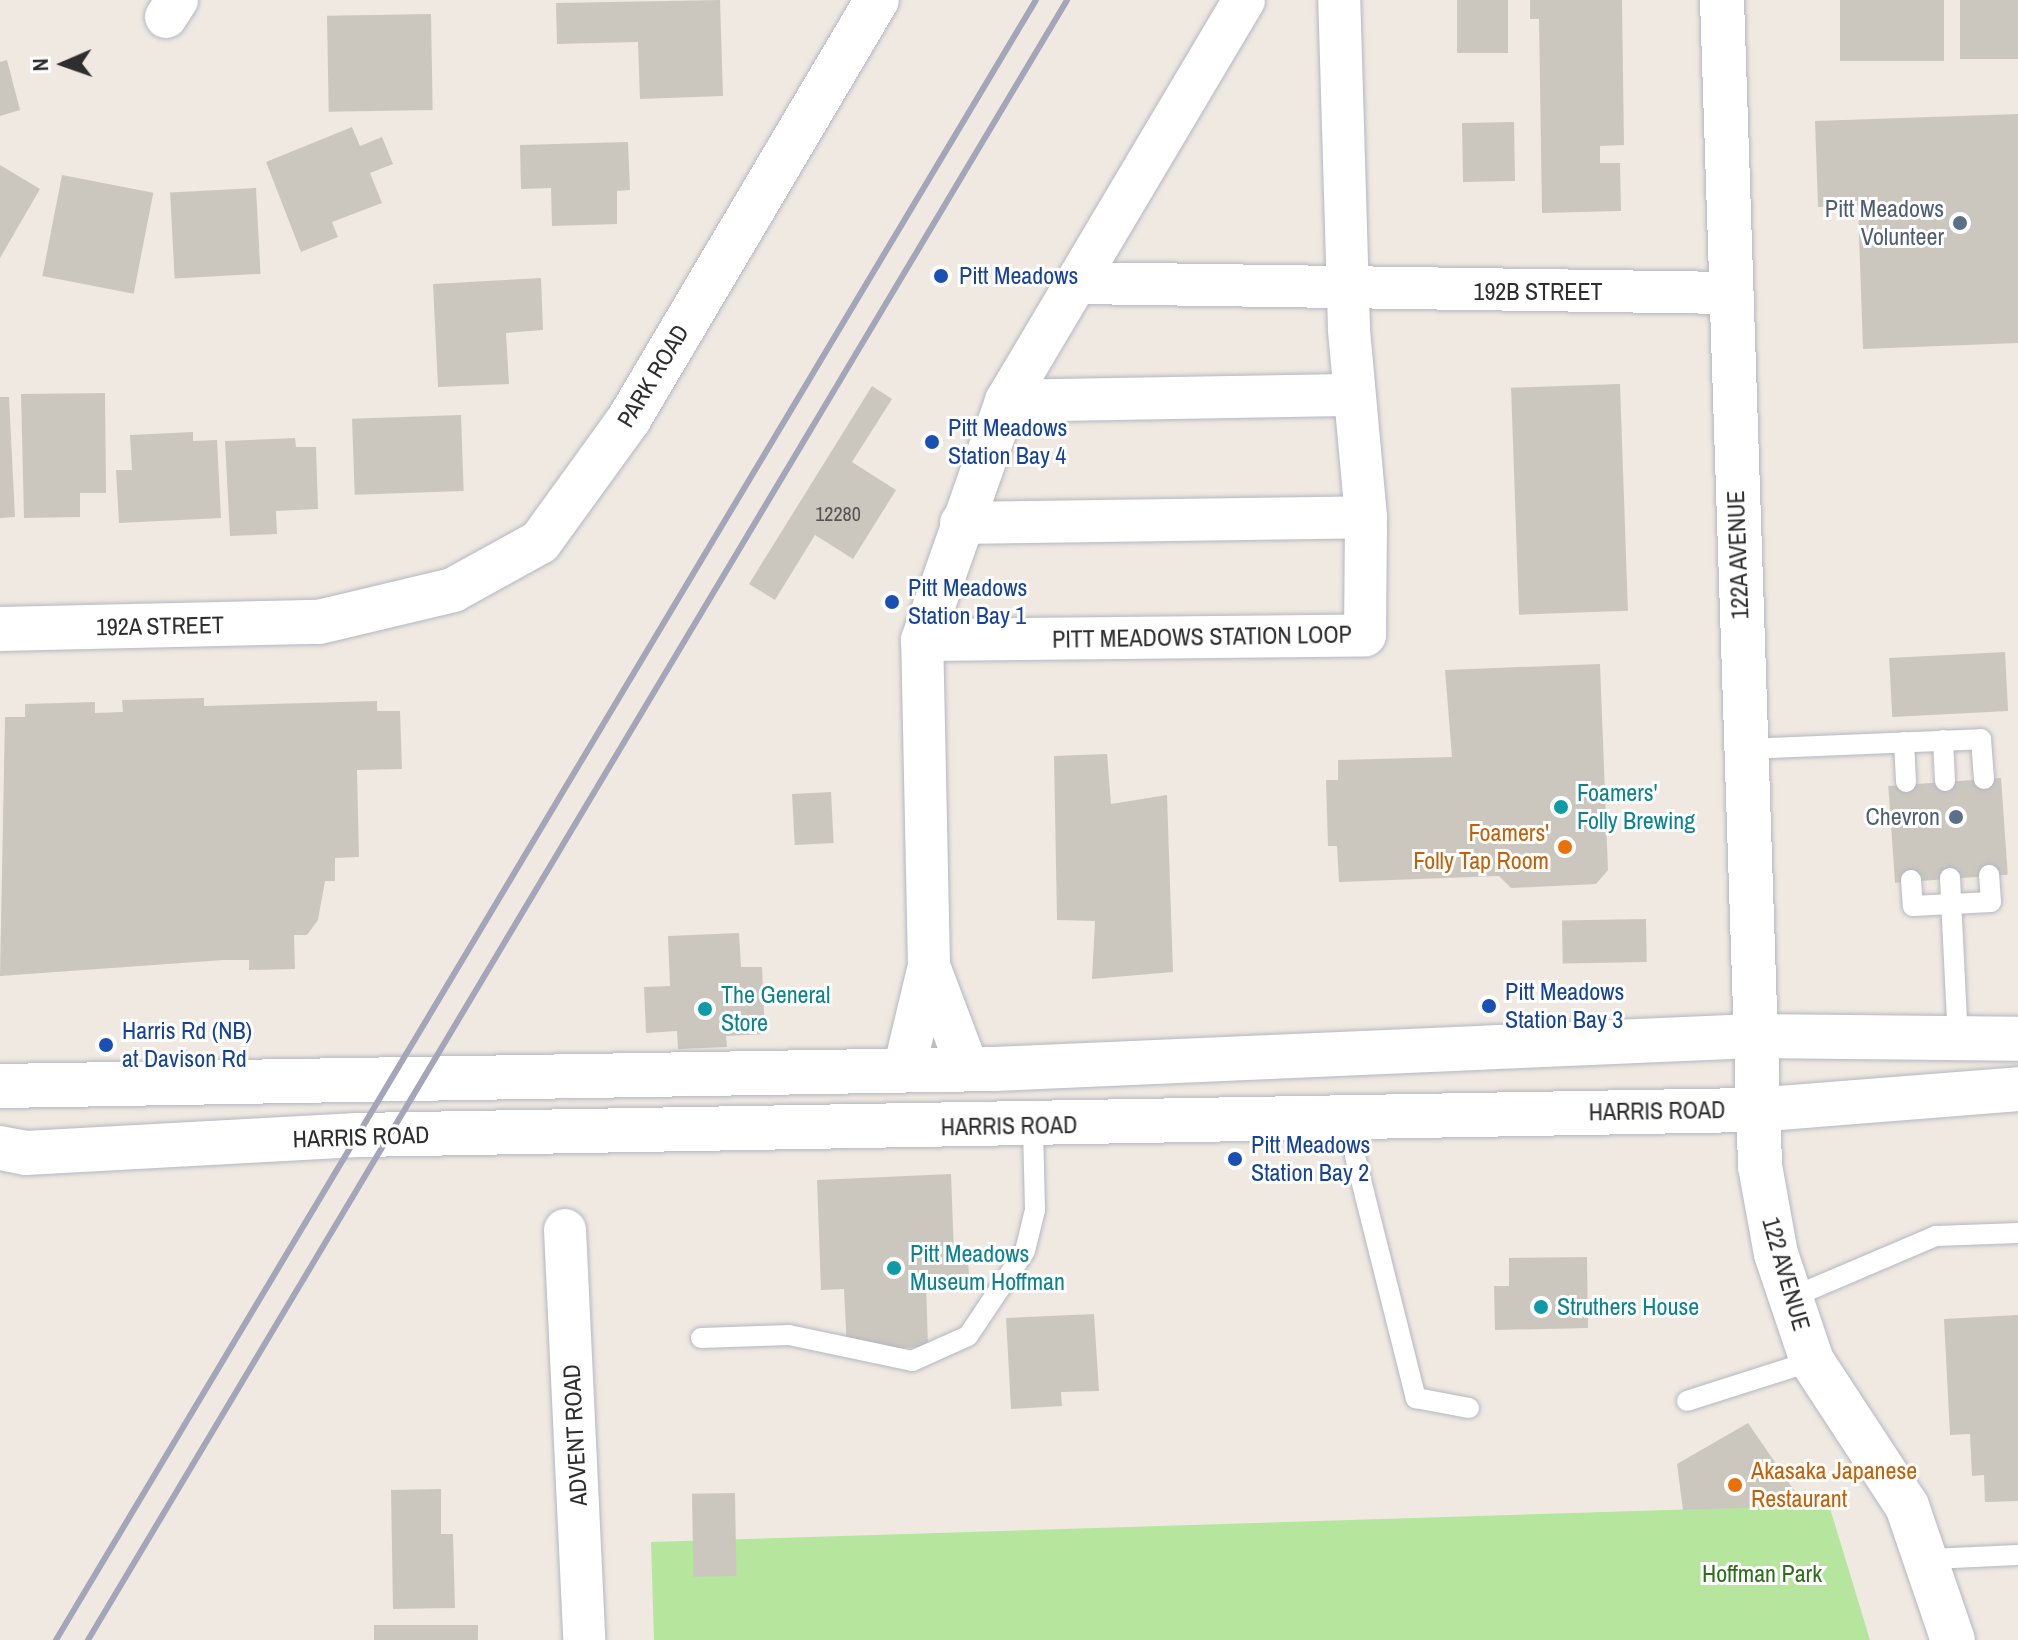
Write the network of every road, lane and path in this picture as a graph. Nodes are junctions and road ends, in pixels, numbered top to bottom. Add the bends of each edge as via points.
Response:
1 (877, 0) edge
2 (1244, 0) edge
3 (1339, 0) edge
4 (1722, 0) edge
5 (1079, 283) junction
6 (1348, 291) junction
7 (1728, 293) junction
8 (1354, 395) junction
9 (1006, 401) junction
10 (1366, 517) junction
11 (961, 523) junction
12 (319, 622) joint
13 (0, 629) edge
14 (922, 640) junction
15 (1943, 740) junction
16 (1904, 742) junction
17 (1746, 749) junction
18 (1984, 779) dead end
19 (1945, 781) dead end
20 (1906, 782) dead end
21 (1989, 875) dead end
22 (1950, 878) dead end
23 (1911, 880) dead end
24 (1952, 904) junction
25 (929, 966) junction
26 (1753, 1036) junction
27 (2018, 1039) edge
28 (1958, 1041) junction
29 (968, 1069) junction
30 (904, 1070) junction
31 (0, 1086) edge
32 (2018, 1089) edge
33 (1754, 1110) junction
34 (1353, 1117) junction
35 (1033, 1126) junction
36 (0, 1148) edge
37 (565, 1230) dead end
38 (2018, 1233) edge
39 (1788, 1299) junction
40 (701, 1338) dead end
41 (1812, 1361) junction
42 (1687, 1401) dead end
43 (1469, 1408) dead end
44 (2018, 1555) edge
45 (1931, 1559) junction
46 (584, 1640) edge
47 (1953, 1640) edge

1 - 12 main road, PARK ROAD via 629,419 540,542 453,590
2 - 5 street
3 - 6 street, PITT MEADOWS STATION LOOP
4 - 7 main road, 122A AVENUE
5 - 6 street
5 - 9 street
6 - 7 street, 192B STREET
6 - 8 street, PITT MEADOWS STATION LOOP
7 - 17 main road, 122A AVENUE
8 - 9 street
8 - 10 street, PITT MEADOWS STATION LOOP
9 - 11 street
10 - 11 street
10 - 14 street, PITT MEADOWS STATION LOOP via 1365,635
11 - 14 street
12 - 13 main road, 192A STREET
14 - 25 street
15 - 16 lane
15 - 18 lane via 1981,739
15 - 19 lane
16 - 17 lane
16 - 20 lane
17 - 26 main road, 122A AVENUE
21 - 24 lane via 1991,902
22 - 24 lane
23 - 24 lane via 1913,906
24 - 28 lane
25 - 29 street
25 - 30 street
26 - 28 main road
26 - 29 main road
26 - 33 main road, 122A AVENUE
27 - 28 main road
29 - 30 main road
30 - 31 main road via 390,1085
32 - 33 main road, HARRIS ROAD
33 - 34 main road, HARRIS ROAD
33 - 39 main road, 122 AVENUE
34 - 35 main road, HARRIS ROAD
34 - 43 lane via 1355,1156 1416,1398
35 - 36 main road, HARRIS ROAD via 358,1135
35 - 40 lane via 1035,1210 1025,1251 968,1336 912,1361 789,1335
37 - 46 street, ADVENT ROAD
38 - 39 lane via 1936,1236
39 - 41 main road, 122 AVENUE
41 - 42 lane
41 - 45 main road, 122 AVENUE via 1907,1506
44 - 45 lane
45 - 47 main road, 122 AVENUE

